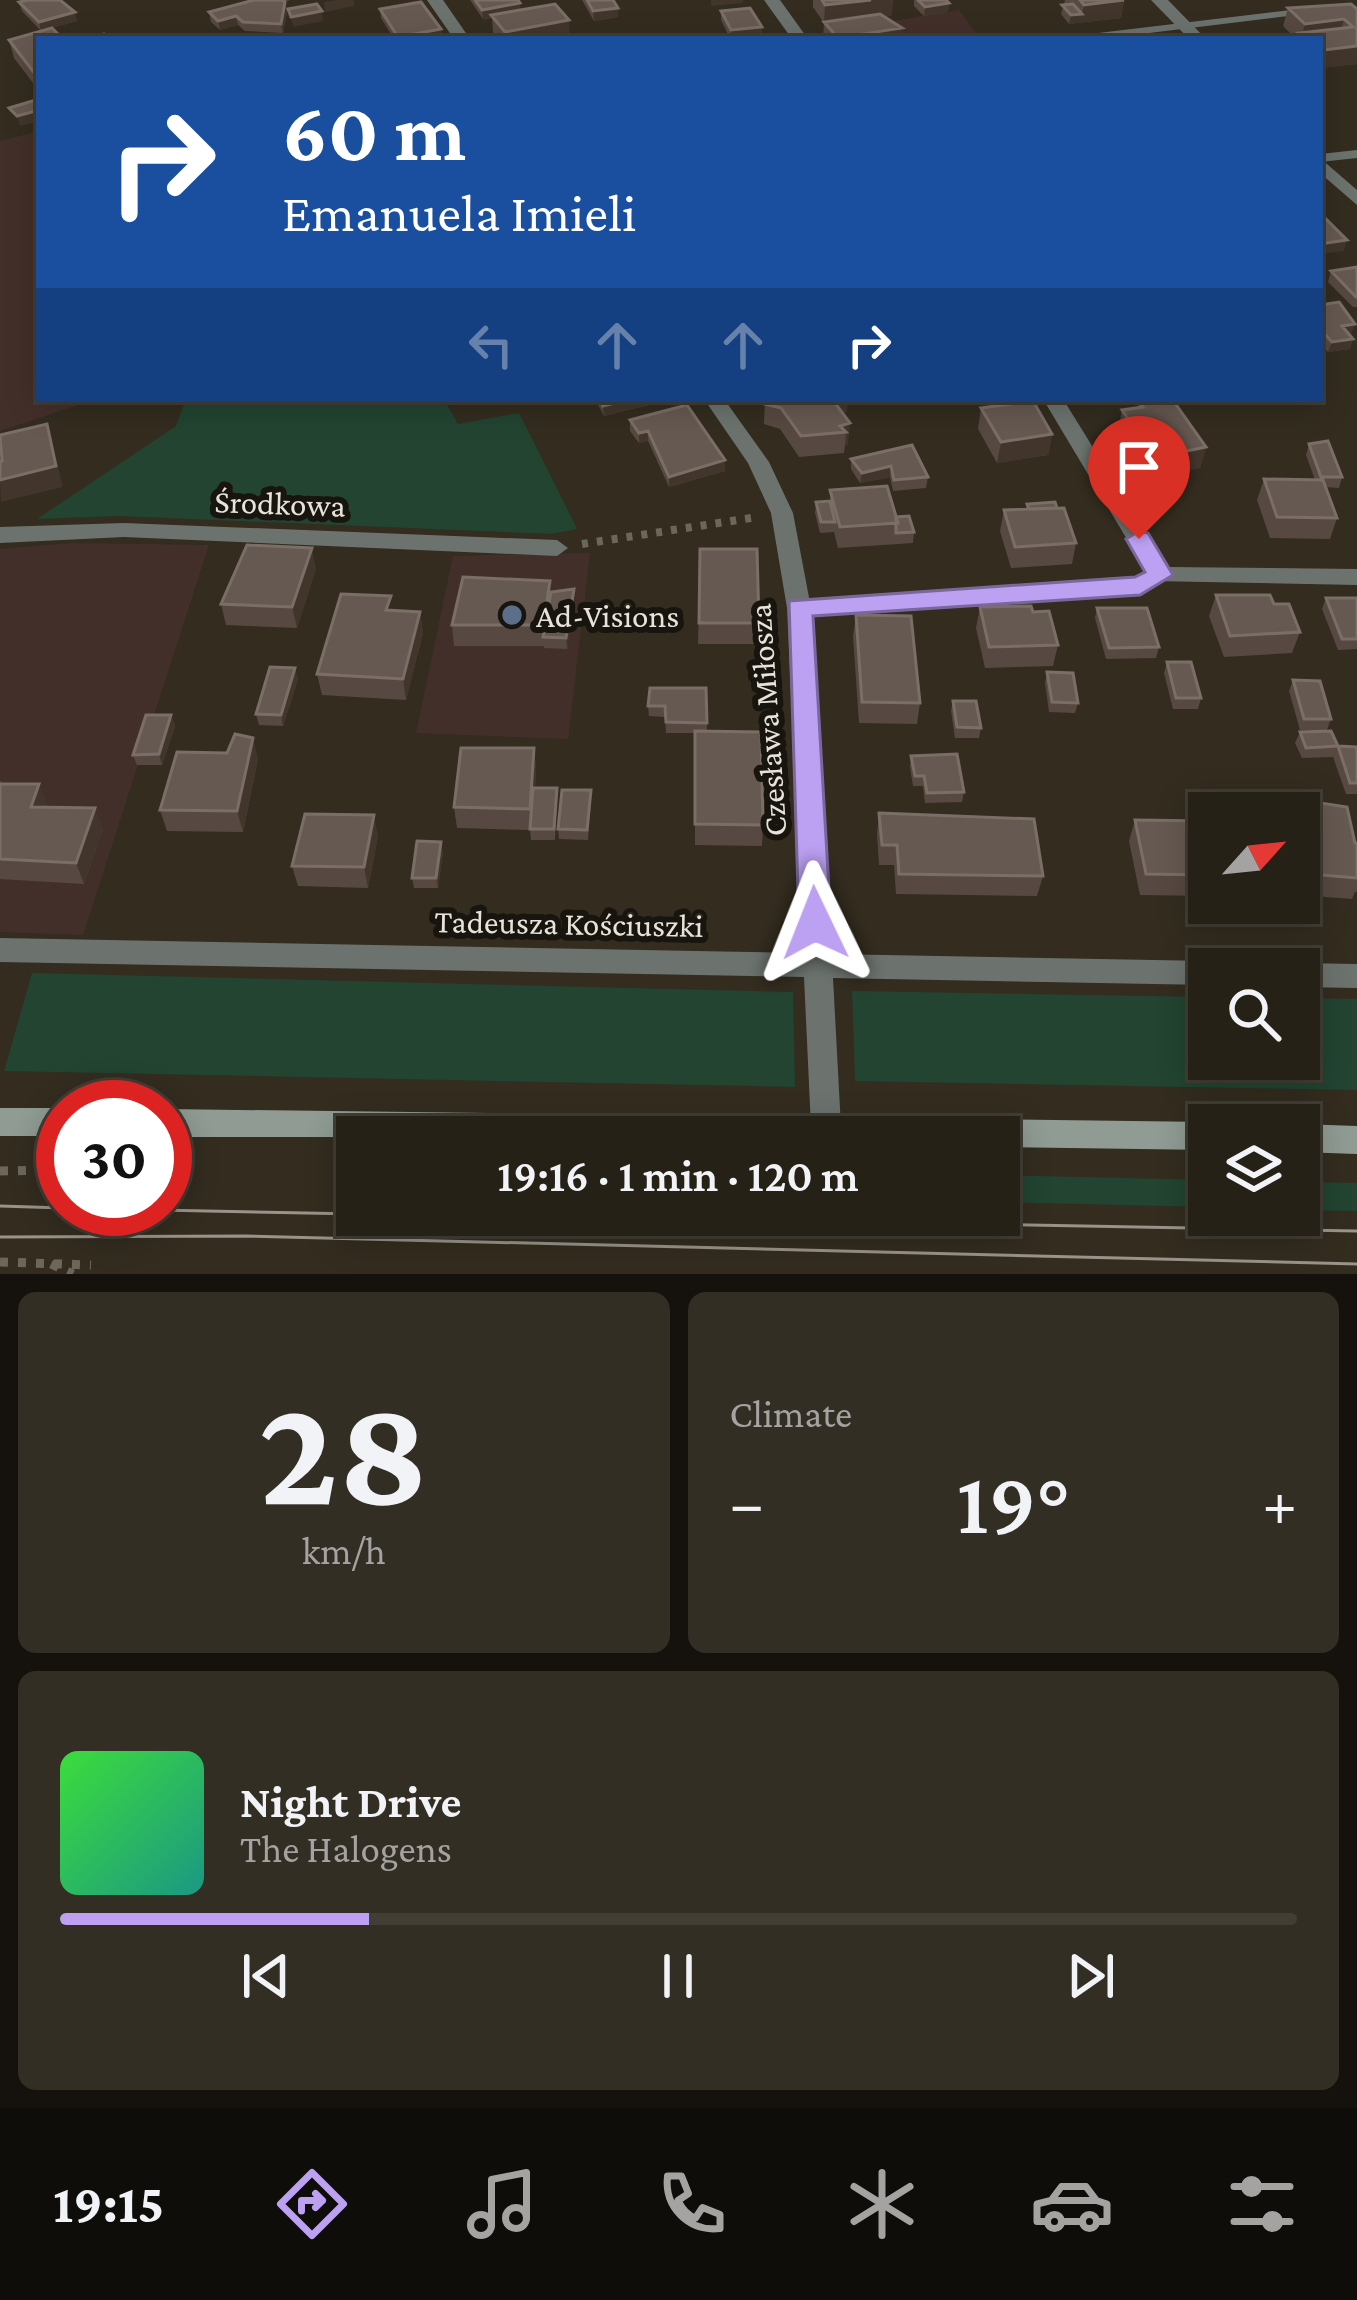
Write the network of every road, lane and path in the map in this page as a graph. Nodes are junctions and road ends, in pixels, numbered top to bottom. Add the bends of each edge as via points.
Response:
1 (435, 0) edge
2 (772, 0) edge
3 (1159, 0) edge
4 (1313, 10) edge
5 (1192, 33) edge
6 (460, 36) edge
7 (798, 36) edge
8 (1132, 36) edge
9 (1357, 154) edge
10 (1323, 160) edge
11 (1323, 163) edge
12 (1357, 200) edge
13 (716, 402) edge
14 (1055, 402) edge
15 (782, 513) junction
16 (0, 535) edge
17 (557, 548) joint
18 (1160, 575) junction
19 (1357, 577) edge
20 (799, 608) junction
21 (0, 950) edge
22 (817, 963) junction
23 (1188, 972) edge
24 (1320, 975) edge
25 (1357, 976) edge
26 (825, 1116) edge
27 (0, 1122) edge
28 (36, 1122) edge
29 (192, 1123) edge
30 (336, 1124) edge
31 (1020, 1132) edge
32 (1188, 1136) edge
33 (1320, 1139) edge
34 (1357, 1140) edge
35 (36, 1170) edge
36 (0, 1171) edge
37 (44, 1260) junction
38 (0, 1262) edge
39 (91, 1265) dead end
40 (73, 1274) edge

1 - 6 street
2 - 7 street
3 - 5 street
4 - 5 lane
5 - 8 lane
9 - 10 lane
11 - 12 street
13 - 15 street, Czesława Miłosza
14 - 18 street
15 - 17 path
15 - 20 street, Czesława Miłosza
16 - 17 street, Środkowa via 124,530
18 - 19 street
18 - 20 lane via 1105,592
20 - 22 street, Czesława Miłosza
21 - 22 street, Tadeusza Kościuszki
22 - 23 street, Tadeusza Kościuszki
22 - 26 street, Czesława Miłosza
24 - 25 street
27 - 28 street
29 - 30 street
31 - 32 street
33 - 34 street
35 - 36 path
37 - 38 path
37 - 39 path
37 - 40 path

